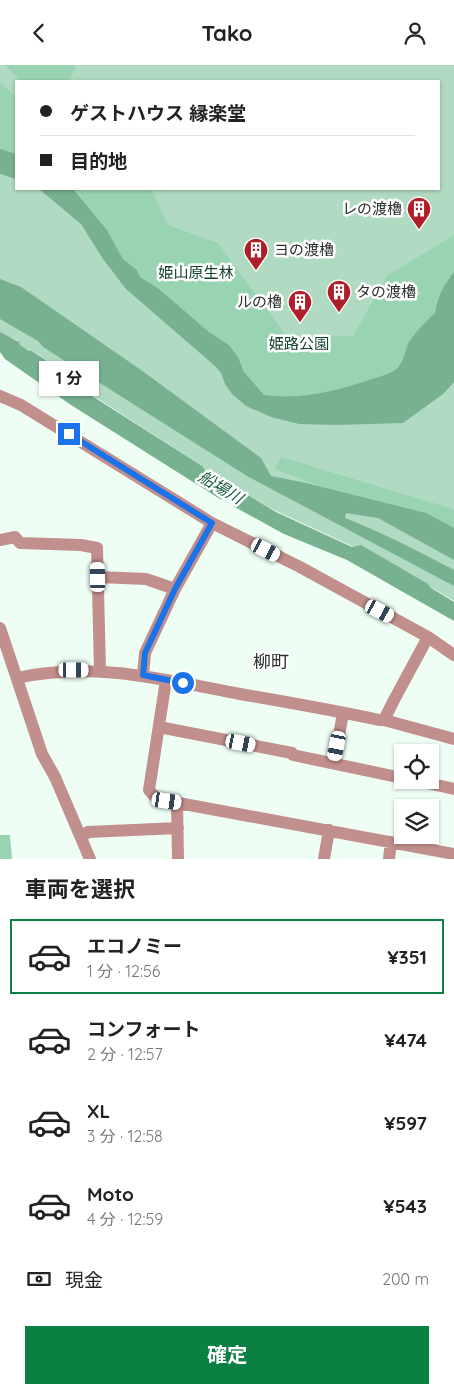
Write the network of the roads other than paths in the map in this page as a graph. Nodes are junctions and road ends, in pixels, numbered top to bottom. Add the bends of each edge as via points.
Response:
1 (0, 396) edge
2 (212, 523) junction
3 (0, 540) edge
4 (98, 577) junction
5 (175, 589) junction
6 (0, 628) edge
7 (428, 637) junction
8 (454, 655) edge
9 (100, 670) junction
10 (143, 675) junction
11 (17, 677) junction
12 (166, 680) junction
13 (343, 713) junction
14 (384, 720) junction
15 (159, 727) junction
16 (454, 739) edge
17 (334, 763) junction
18 (394, 775) edge
19 (439, 786) edge
20 (454, 789) edge
21 (177, 802) junction
22 (178, 828) junction
23 (329, 830) junction
24 (81, 837) junction
25 (391, 842) junction
26 (454, 852) edge
27 (90, 859) edge
28 (178, 859) edge
29 (324, 859) edge
30 (389, 859) edge

1 - 2 street via 21,405
2 - 5 street
2 - 7 street
3 - 4 street via 15,537 20,543 97,548
4 - 5 street via 146,579
4 - 9 street
5 - 10 street via 145,653
6 - 11 street
7 - 8 street
7 - 14 street
9 - 10 street
9 - 11 street
10 - 12 street
11 - 24 street via 42,754
12 - 13 street
12 - 15 street
13 - 14 street
13 - 17 street
14 - 16 street
15 - 17 street
15 - 21 street via 149,790 156,799
17 - 18 street
19 - 20 street
21 - 22 street
21 - 23 street
22 - 24 street via 88,833
22 - 28 street
23 - 25 street
23 - 29 street
24 - 27 street
25 - 26 street
25 - 30 street

